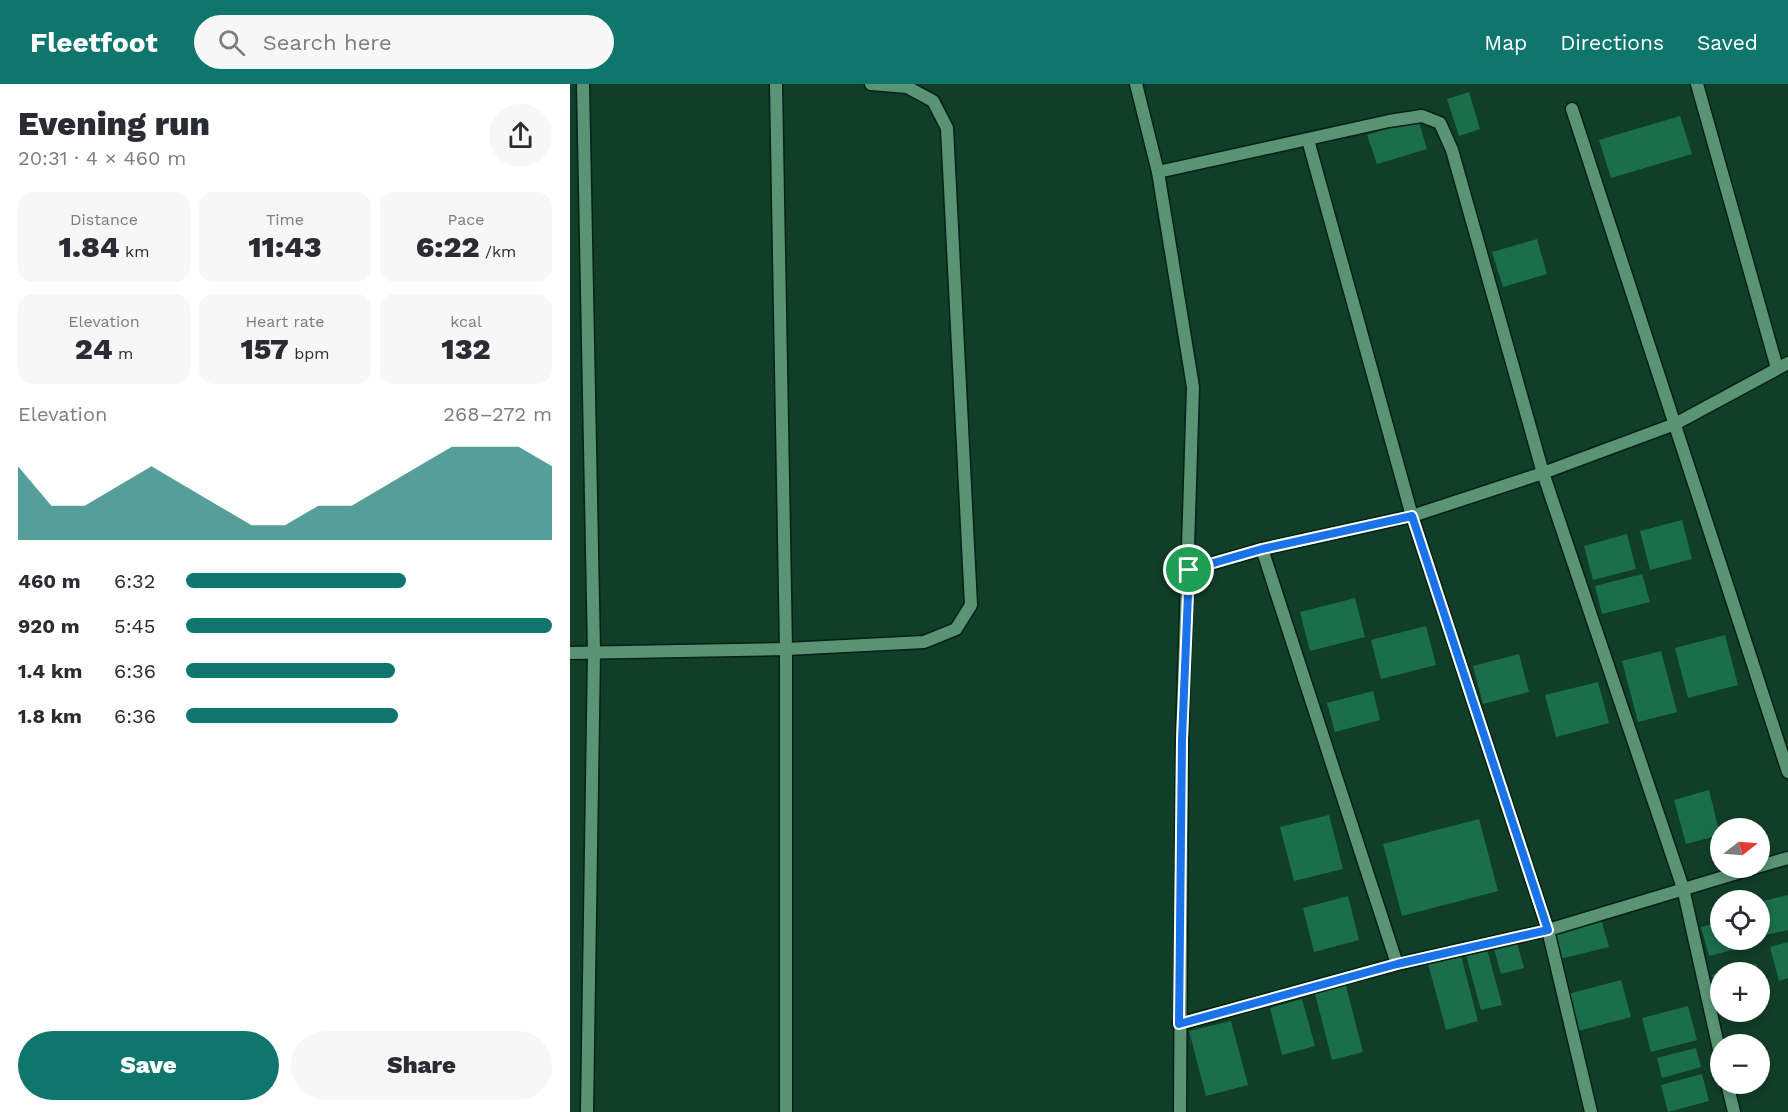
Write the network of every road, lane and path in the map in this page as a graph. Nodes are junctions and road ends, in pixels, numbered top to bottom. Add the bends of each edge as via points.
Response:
1 (583, 84) edge
2 (776, 84) edge
3 (871, 84) edge
4 (1136, 84) edge
5 (1697, 84) edge
6 (1572, 109) dead end
7 (1308, 140) junction
8 (1158, 172) junction
9 (1782, 365) edge
10 (1675, 424) junction
11 (1543, 474) junction
12 (1412, 516) junction
13 (1262, 549) junction
14 (1189, 570) junction
15 (786, 649) junction
16 (594, 652) junction
17 (570, 653) edge
18 (1788, 772) edge
19 (1788, 858) edge
20 (1770, 863) edge
21 (1719, 878) edge
22 (1683, 888) junction
23 (1548, 930) junction
24 (1397, 964) junction
25 (1179, 1024) junction
26 (1716, 1034) edge
27 (1730, 1094) edge
28 (587, 1112) edge
29 (786, 1112) edge
30 (1180, 1112) edge
31 (1590, 1112) edge
32 (1734, 1112) edge

1 - 16 street
2 - 15 street
3 - 15 street via 907,87 933,101 947,128 971,605 956,629 924,642
4 - 8 street
5 - 9 street
6 - 10 street
7 - 8 street
7 - 11 street via 1422,116 1440,123 1452,150
7 - 12 street
8 - 14 street via 1193,387
9 - 10 street
10 - 11 street
10 - 18 street
11 - 12 street
11 - 22 street
12 - 13 street
12 - 23 street
13 - 14 street
13 - 24 street
14 - 25 street via 1182,740
15 - 16 street
15 - 29 street
16 - 17 street
16 - 28 street
19 - 20 street
21 - 22 street
22 - 23 street
22 - 26 street
23 - 24 street
23 - 31 street
24 - 25 street
25 - 30 street
27 - 32 street

